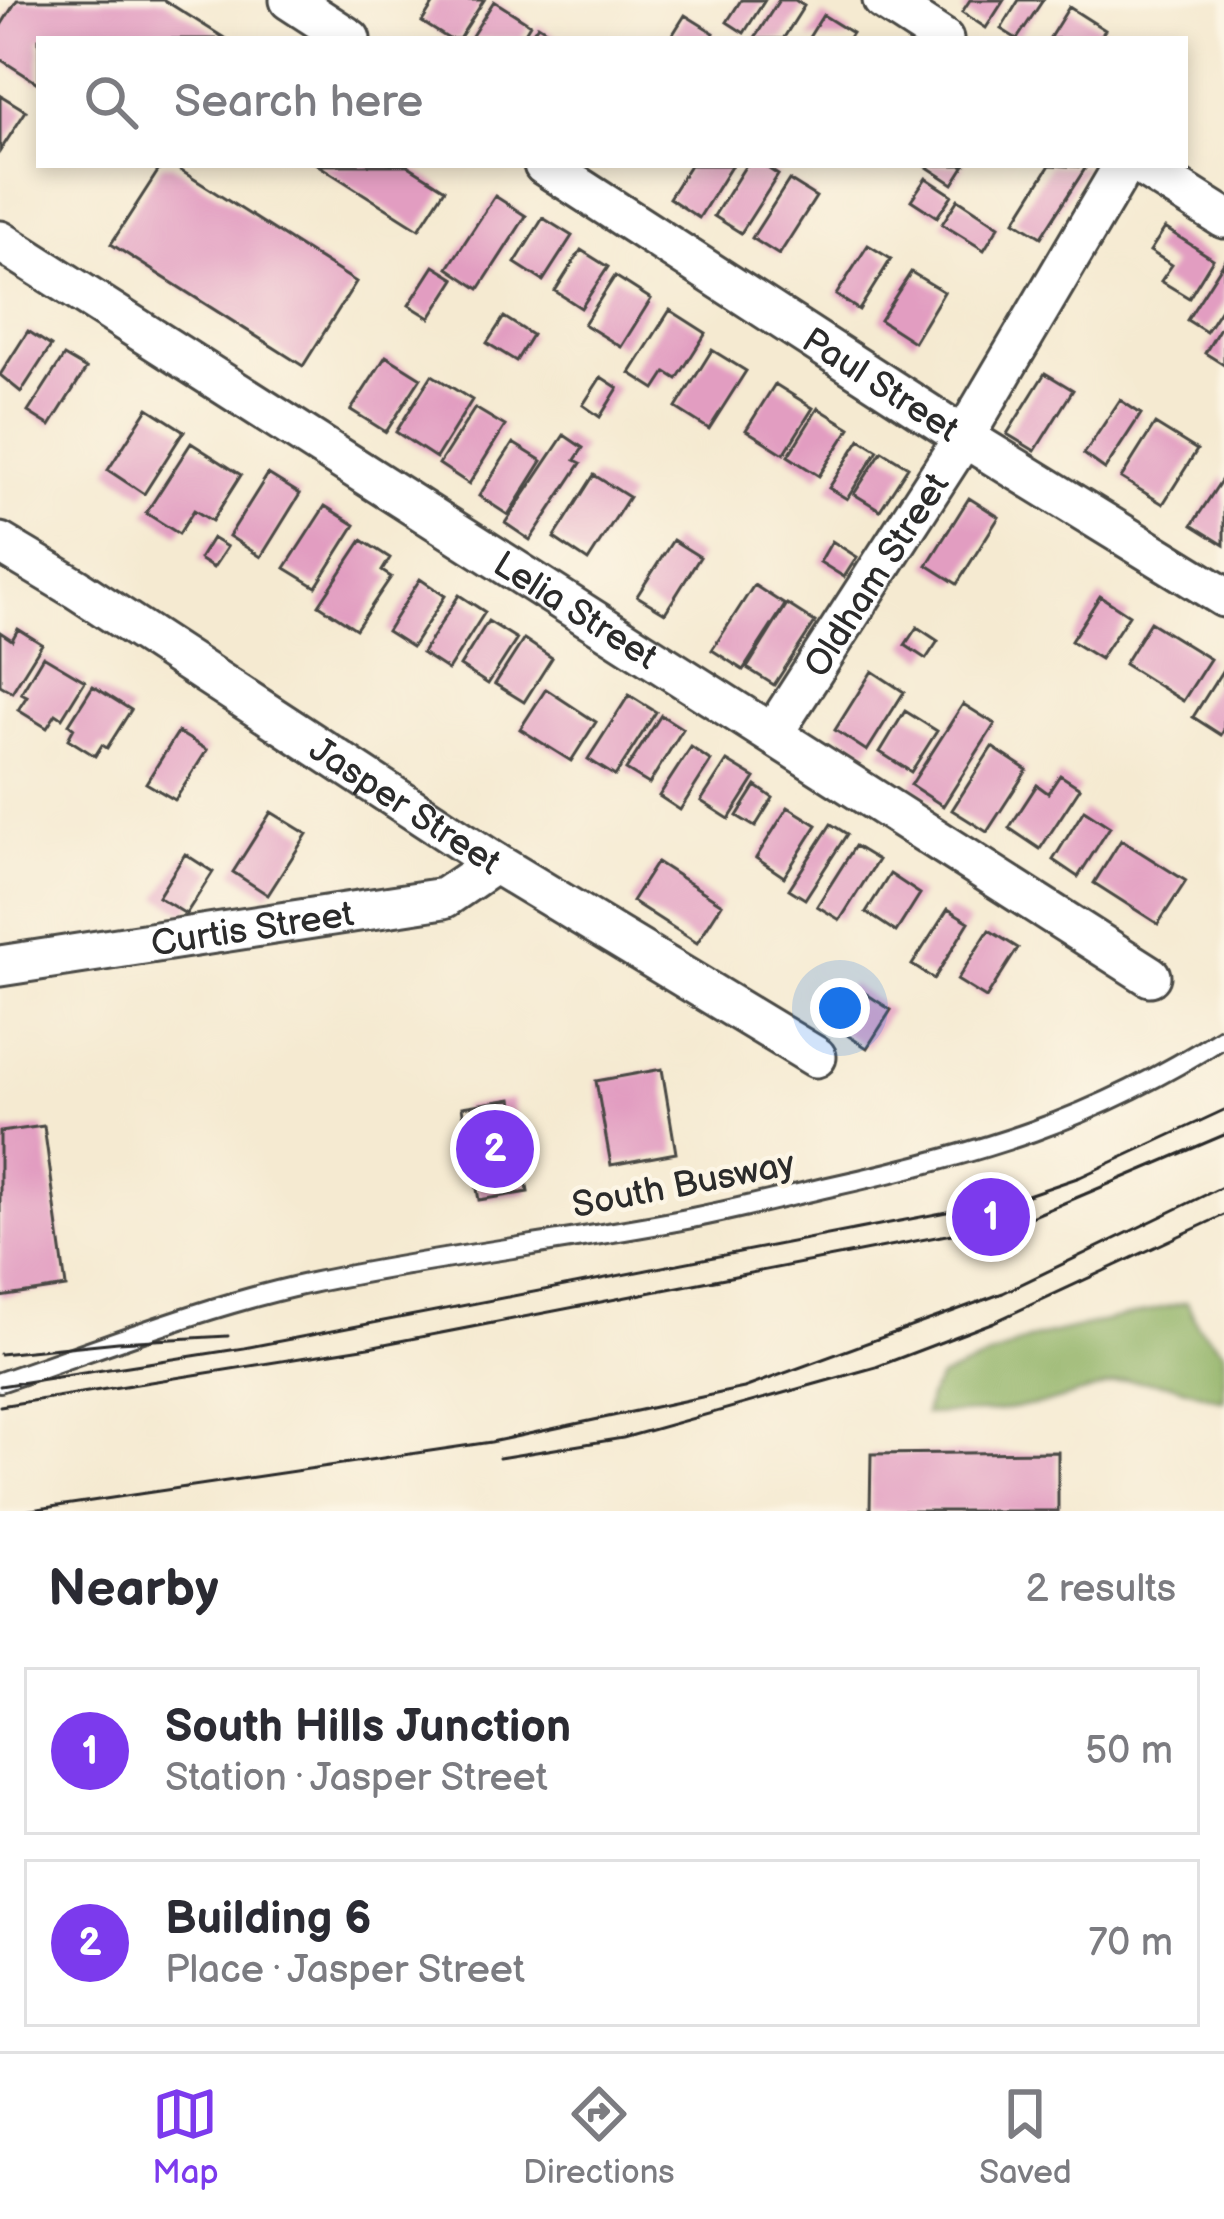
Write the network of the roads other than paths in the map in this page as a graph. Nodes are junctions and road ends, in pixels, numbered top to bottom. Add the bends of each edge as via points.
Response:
1 (290, 0) edge
2 (883, 0) edge
3 (345, 36) edge
4 (938, 36) edge
5 (549, 168) edge
6 (1122, 168) edge
7 (1145, 168) edge
8 (1224, 218) edge
9 (6, 256) edge
10 (964, 437) junction
11 (0, 543) edge
12 (1224, 598) edge
13 (773, 734) junction
14 (495, 862) junction
15 (0, 966) edge
16 (1150, 976) dead end
17 (1224, 1037) edge
18 (816, 1057) dead end
19 (0, 1382) edge

1 - 3 street
2 - 4 street
5 - 10 street, Paul Street
6 - 10 street, Oldham Street
7 - 8 street
9 - 13 street, Lelia Street
10 - 12 street, Paul Street
10 - 13 street, Oldham Street
11 - 14 street, Jasper Street
13 - 16 street, Lelia Street
14 - 15 street, Curtis Street via 444,898
14 - 18 street, Jasper Street
17 - 19 lane, South Busway via 1070,1120 964,1155 688,1219 312,1283 201,1310

